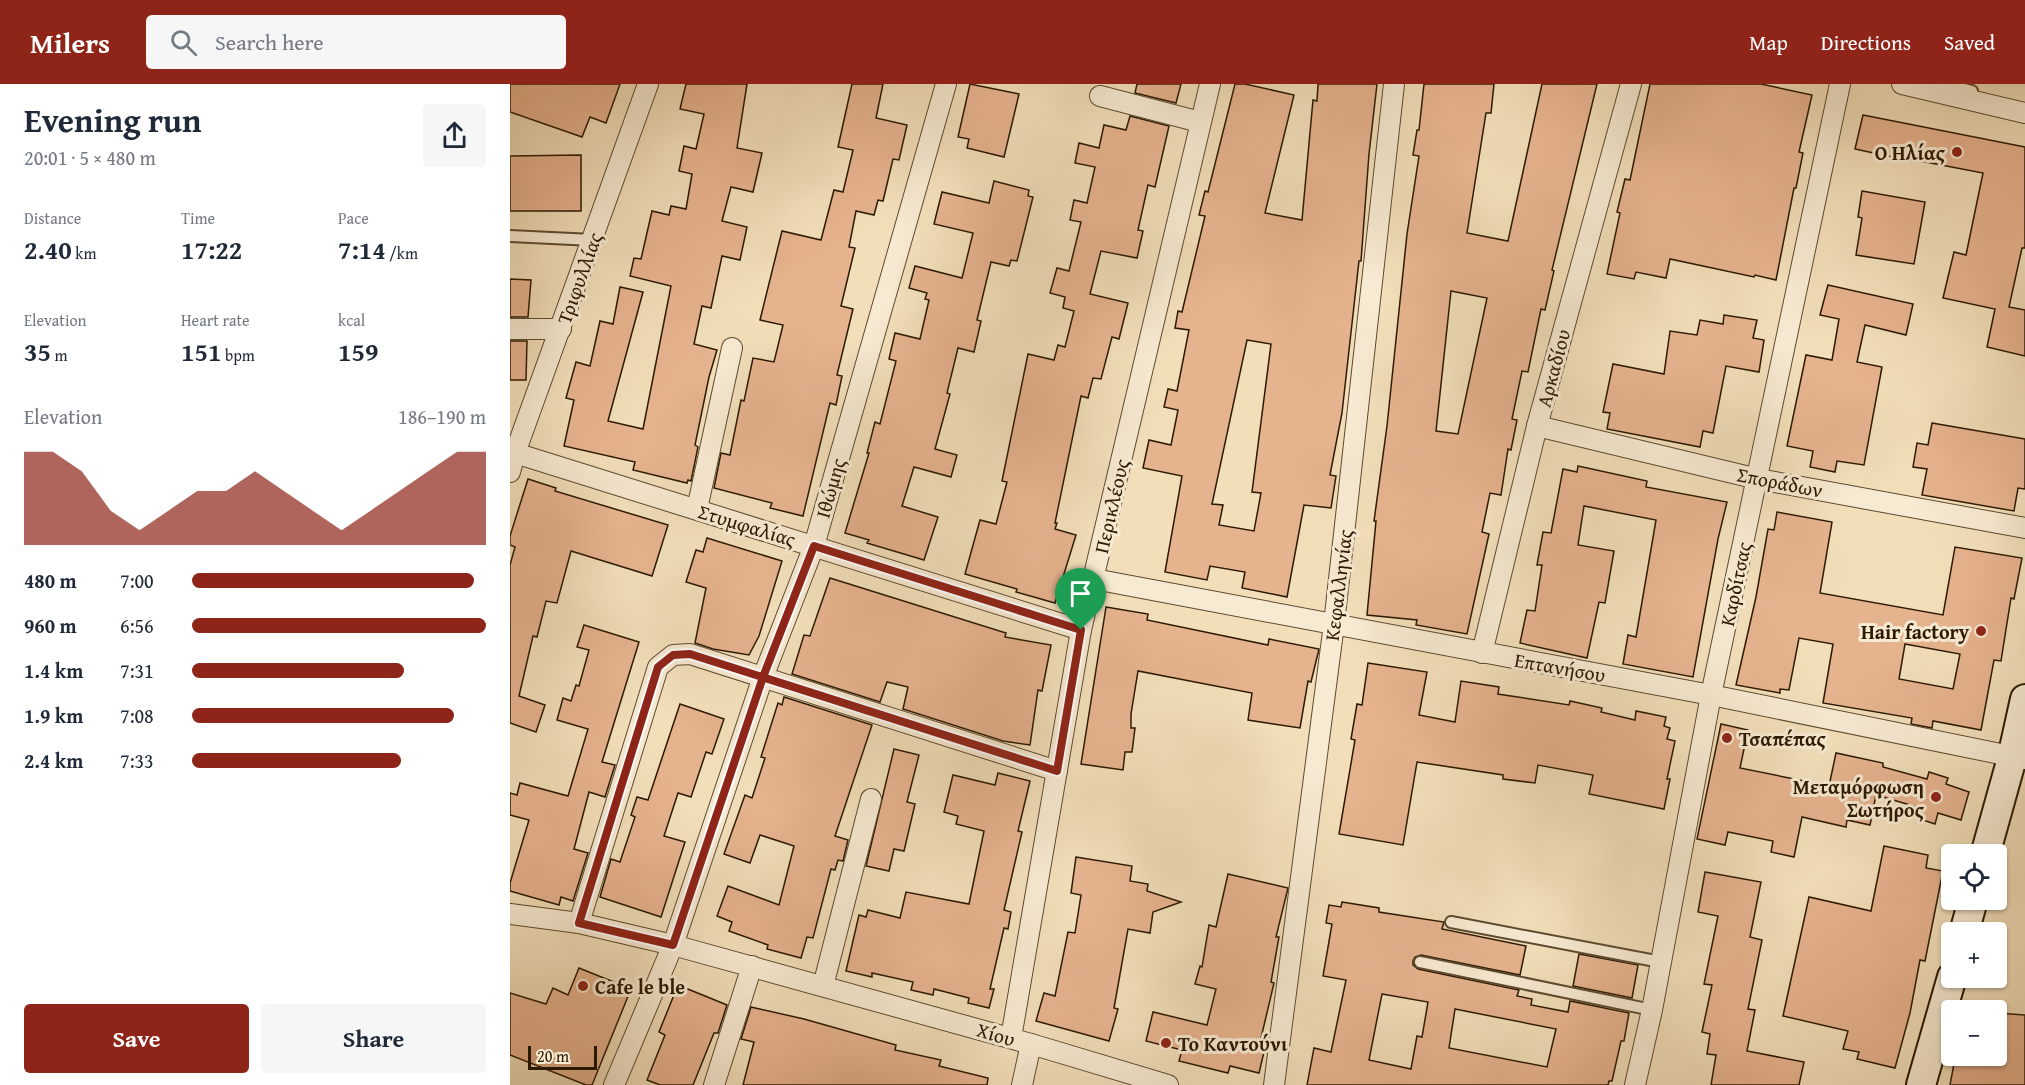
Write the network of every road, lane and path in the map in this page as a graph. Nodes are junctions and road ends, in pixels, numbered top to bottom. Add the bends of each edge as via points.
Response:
1 (648, 84) edge
2 (946, 84) edge
3 (1210, 84) edge
4 (1394, 84) edge
5 (1631, 84) edge
6 (1840, 84) edge
7 (1902, 84) edge
8 (1946, 84) edge
9 (1928, 87) edge
10 (1100, 96) dead end
11 (2025, 104) edge
12 (2025, 113) edge
13 (1200, 122) junction
14 (510, 236) edge
15 (593, 240) junction
16 (510, 328) edge
17 (561, 329) junction
18 (732, 348) dead end
19 (1537, 426) junction
20 (515, 453) junction
21 (510, 472) edge
22 (1758, 479) junction
23 (697, 510) junction
24 (2025, 528) edge
25 (814, 546) junction
26 (1094, 579) junction
27 (1334, 624) junction
28 (1081, 630) junction
29 (1482, 653) junction
30 (763, 677) junction
31 (1712, 695) junction
32 (2025, 699) edge
33 (2019, 758) edge
34 (1057, 771) junction
35 (871, 799) dead end
36 (1989, 844) edge
37 (510, 915) edge
38 (1451, 922) dead end
39 (579, 923) junction
40 (673, 945) junction
41 (1420, 962) dead end
42 (1661, 962) junction
43 (752, 966) junction
44 (823, 986) junction
45 (1949, 988) edge
46 (1652, 1010) junction
47 (1011, 1038) junction
48 (1031, 1044) junction
49 (614, 1085) edge
50 (714, 1085) edge
51 (1022, 1085) edge
52 (1168, 1085) edge
53 (1274, 1085) edge
54 (1635, 1085) edge
55 (1921, 1085) edge

1 - 15 street, Τριφυλλίας
2 - 25 street, Ιθώμης
3 - 13 street, Περικλέους
4 - 27 street, Κεφαλληνίας
5 - 19 street, Αρκαδίου
6 - 22 street, Καρδίτσας
7 - 9 street
8 - 11 lane
9 - 12 street
10 - 13 street
13 - 26 street, Περικλέους
14 - 15 lane
15 - 17 street, Τριφυλλίας
16 - 17 street
17 - 20 street, Τριφυλλίας
18 - 23 street
19 - 22 street, Σποράδων
19 - 29 street, Αρκαδίου
20 - 21 street, Τριφυλλίας
20 - 23 street, Στυμφαλίας
22 - 24 street, Σποράδων
22 - 31 street, Καρδίτσας
23 - 25 street, Στυμφαλίας
25 - 28 street, Στυμφαλίας
25 - 30 street, Ιθώμης
26 - 27 street, Επτανήσου
26 - 28 street, Περικλέους
27 - 29 street, Επτανήσου
27 - 53 street, Κεφαλληνίας
28 - 34 street, Περικλέους
29 - 31 street, Επτανήσου
30 - 34 street
30 - 39 street via 690,654 673,655 658,667
30 - 40 street, Ιθώμης
31 - 33 street, Επτανήσου
31 - 42 street, Καρδίτσας
32 - 33 street
33 - 36 street
34 - 47 street, Περικλέους
35 - 44 street
37 - 39 street, Χίου
38 - 42 lane
39 - 40 street, Χίου
40 - 43 street, Χίου
40 - 49 street, Ιθώμης
41 - 46 lane
42 - 46 street, Καρδίτσας
43 - 44 street, Χίου
43 - 50 street
44 - 47 street, Χίου
45 - 55 street
46 - 54 street, Καρδίτσας
47 - 48 street, Χίου
48 - 51 street
48 - 52 street, Χίου

